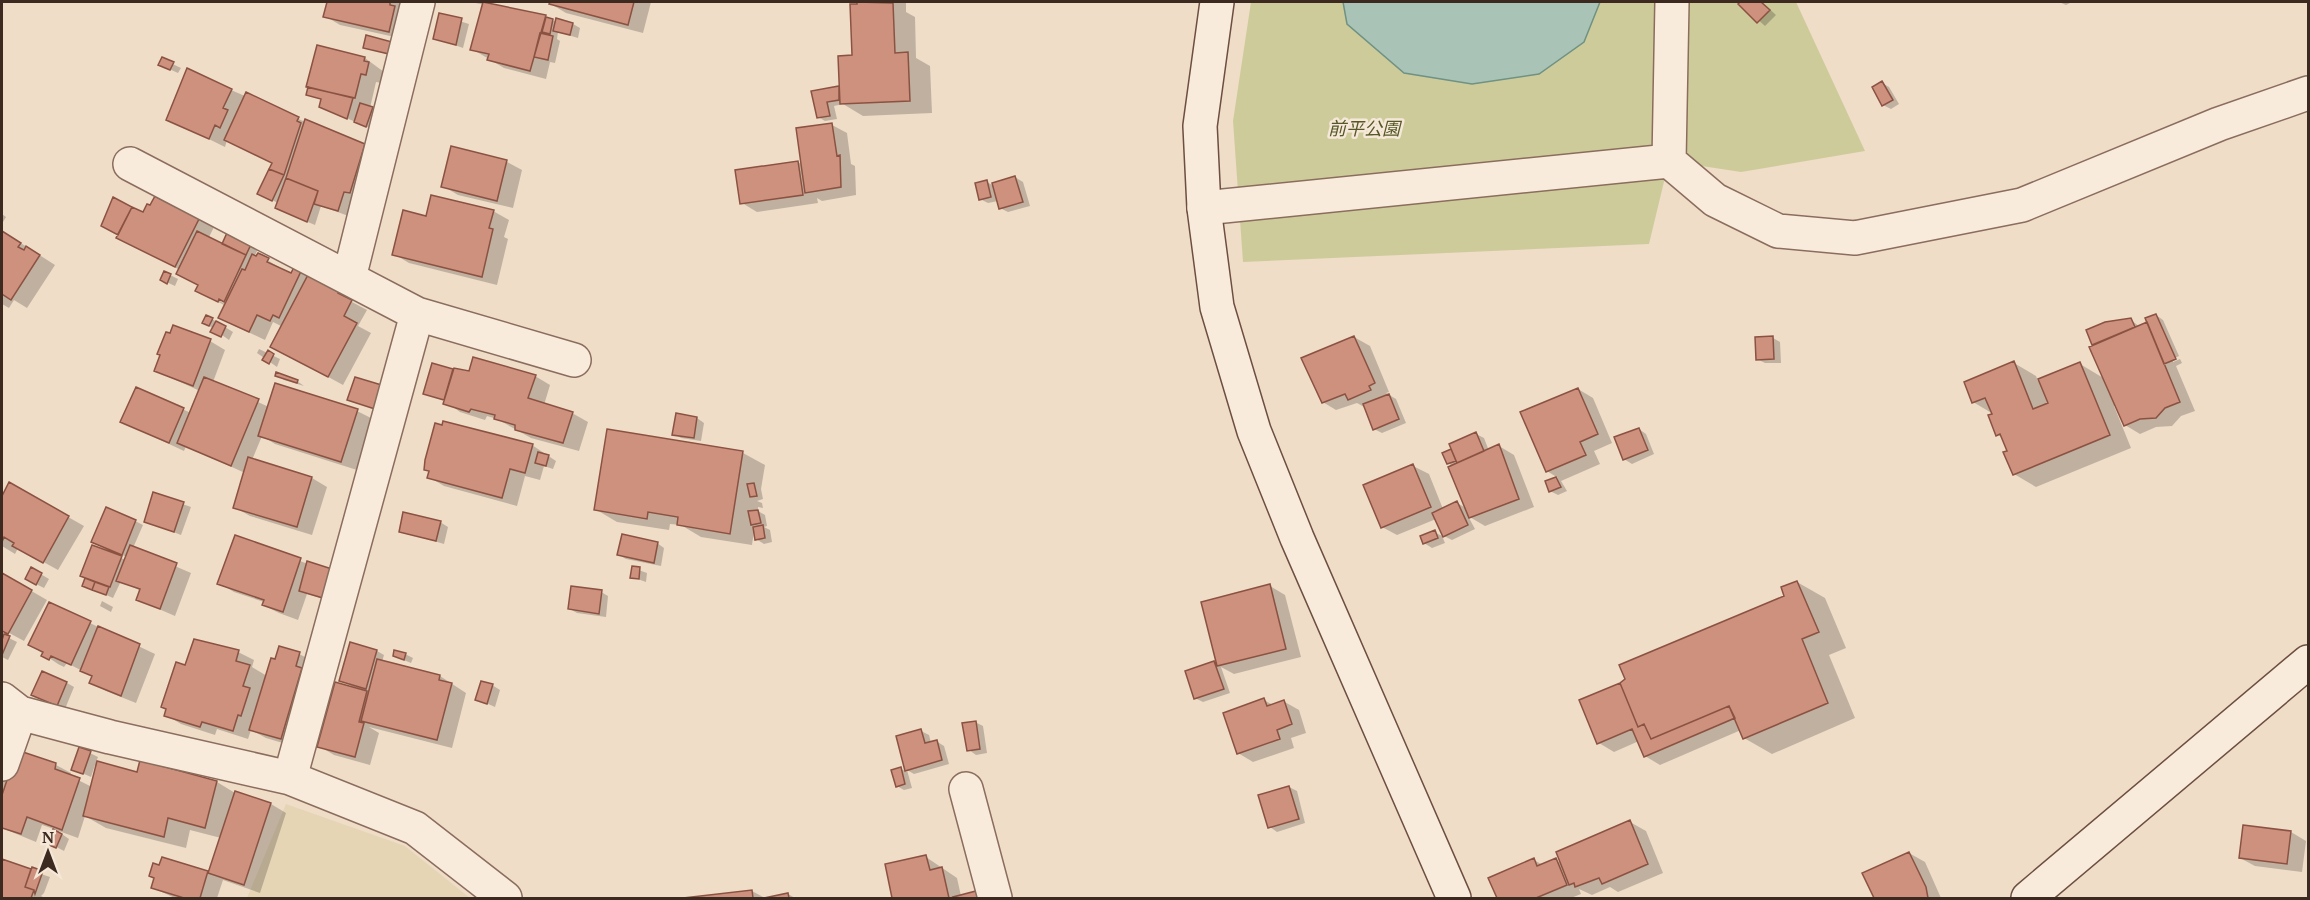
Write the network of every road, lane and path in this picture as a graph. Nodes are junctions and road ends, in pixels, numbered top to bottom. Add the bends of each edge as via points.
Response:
1 (418, 2) edge
2 (1217, 2) edge
3 (1672, 2) edge
4 (2308, 93) edge
5 (1669, 161) junction
6 (130, 164) dead end
7 (1204, 208) junction
8 (349, 278) junction
9 (417, 314) junction
10 (574, 360) dead end
11 (2308, 662) edge
12 (10, 706) edge
13 (2, 764) edge
14 (290, 778) junction
15 (966, 789) dead end
16 (505, 898) edge
17 (995, 898) edge
18 (1454, 898) edge
19 (2028, 898) edge

1 - 8 street
2 - 7 street via 1200,126
3 - 5 street
4 - 5 street via 2219,124 2022,205 1855,238 1778,231 1714,200
5 - 7 street
6 - 8 street
7 - 18 street via 1217,307 1254,431
8 - 9 street
9 - 10 street
9 - 14 street
11 - 19 street
12 - 13 street
12 - 14 street via 110,738
14 - 16 street via 415,828
15 - 17 street

